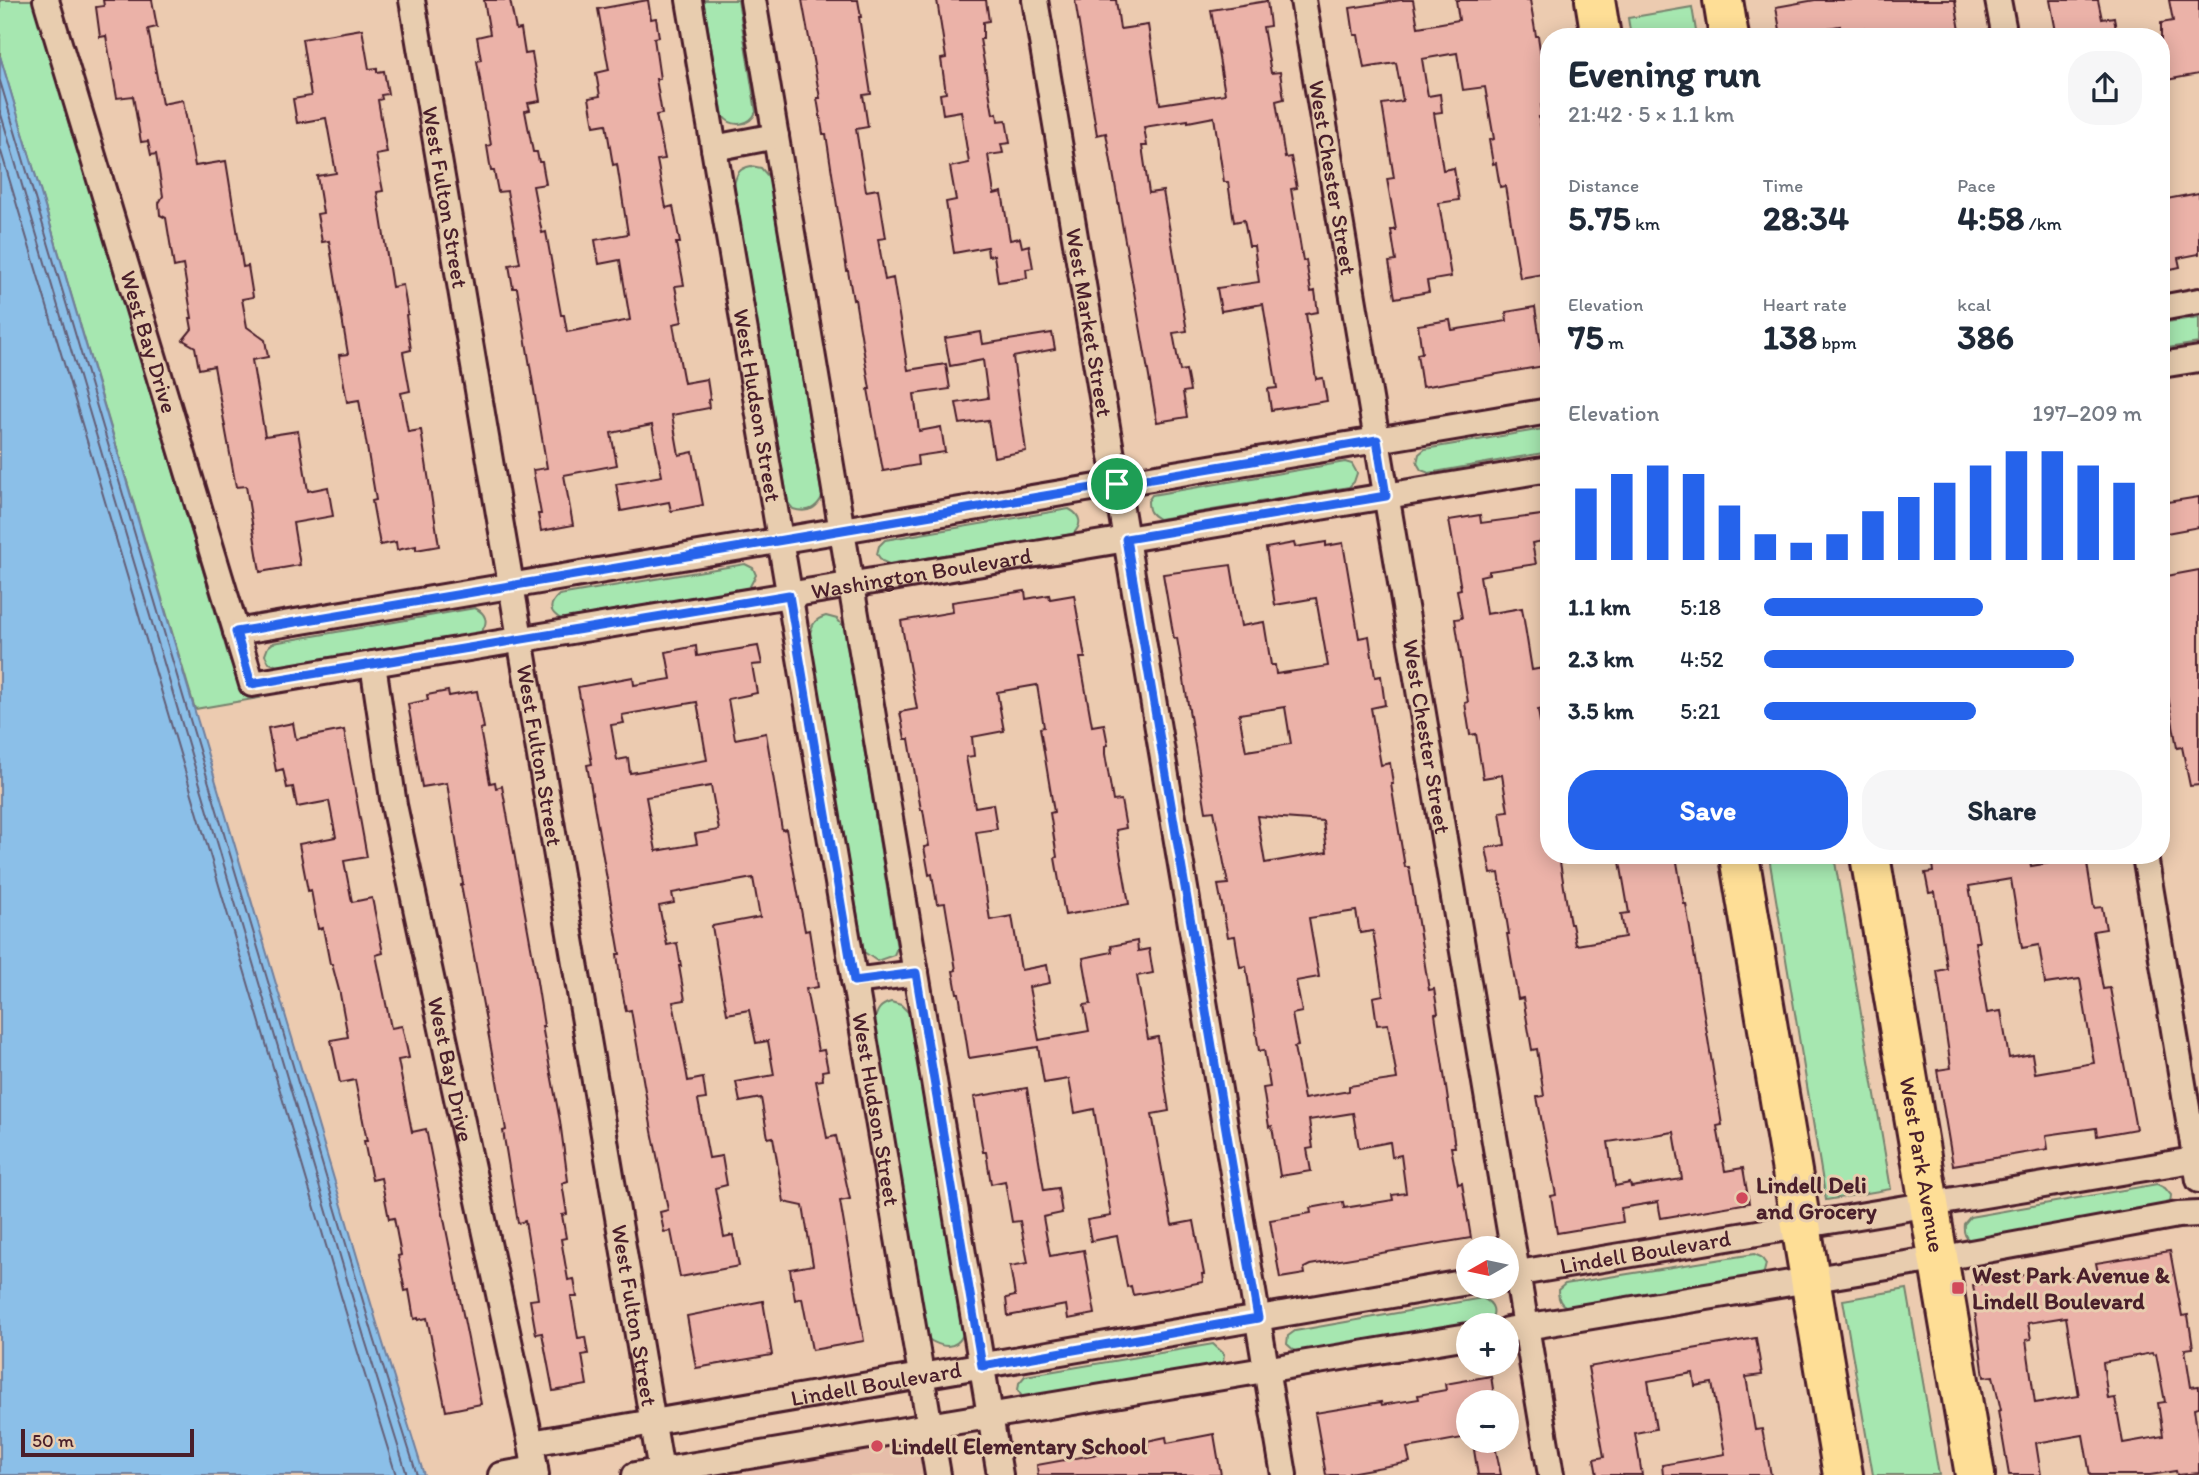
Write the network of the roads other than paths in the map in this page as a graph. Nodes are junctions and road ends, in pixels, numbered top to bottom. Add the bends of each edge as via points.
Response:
1 (46, 0) edge
2 (412, 0) edge
3 (688, 0) edge
4 (753, 0) edge
5 (1035, 0) edge
6 (1303, 0) edge
7 (1595, 0) edge
8 (1723, 0) edge
9 (1998, 0) edge
10 (1600, 28) edge
11 (1728, 28) edge
12 (2003, 28) edge
13 (776, 136) junction
14 (713, 148) junction
15 (2199, 301) edge
16 (2170, 306) edge
17 (2199, 359) edge
18 (2170, 364) edge
19 (1540, 413) edge
20 (1377, 440) junction
21 (1540, 471) edge
22 (1117, 484) junction
23 (1386, 496) junction
24 (842, 530) junction
25 (1126, 539) junction
26 (780, 541) junction
27 (851, 585) junction
28 (510, 586) junction
29 (789, 595) junction
30 (236, 632) junction
31 (519, 639) junction
32 (373, 664) junction
33 (251, 684) joint
34 (1740, 864) edge
35 (1871, 864) edge
36 (2146, 864) edge
37 (916, 973) junction
38 (854, 981) junction
39 (2198, 1166) edge
40 (1930, 1203) junction
41 (2199, 1214) edge
42 (1801, 1225) junction
43 (1506, 1236) edge
44 (1939, 1258) junction
45 (1519, 1274) edge
46 (1810, 1280) junction
47 (1456, 1284) edge
48 (1258, 1318) junction
49 (1519, 1328) edge
50 (1456, 1338) edge
51 (1519, 1341) edge
52 (982, 1366) junction
53 (1266, 1370) junction
54 (921, 1376) junction
55 (990, 1416) junction
56 (652, 1422) junction
57 (929, 1426) junction
58 (531, 1443) junction
59 (661, 1471) junction
60 (536, 1472) edge
61 (501, 1475) edge
62 (635, 1475) edge
63 (938, 1475) edge
64 (1000, 1475) edge
65 (1284, 1475) edge
66 (1551, 1475) edge
67 (1843, 1475) edge
68 (1975, 1475) edge

1 - 30 street, West Bay Drive
2 - 28 street, West Fulton Street
3 - 14 street, West Hudson Street
4 - 13 street
5 - 22 street, West Market Street
6 - 20 street, West Chester Street
7 - 10 highway
8 - 11 highway
9 - 12 street
13 - 14 street
13 - 24 street
14 - 26 street, West Hudson Street
15 - 16 street
17 - 18 street
19 - 20 street
20 - 22 street
20 - 23 street, West Chester Street
21 - 23 street, Washington Boulevard
22 - 24 street
22 - 25 street, West Market Street
23 - 25 street, Washington Boulevard
23 - 43 street, West Chester Street
24 - 26 street
24 - 27 street
25 - 27 street, Washington Boulevard
25 - 48 street, West Market Street
26 - 28 street
26 - 29 street, West Hudson Street
27 - 29 street, Washington Boulevard
27 - 37 street
28 - 30 street
28 - 31 street, West Fulton Street
29 - 31 street, Washington Boulevard
29 - 38 street, West Hudson Street
30 - 33 street, West Bay Drive
31 - 32 street, Washington Boulevard
31 - 56 street, West Fulton Street
32 - 33 street, Washington Boulevard
32 - 58 street, West Bay Drive via 394,805
34 - 42 highway
35 - 40 highway, West Park Avenue
36 - 39 street
37 - 38 street
37 - 52 street
38 - 54 street, West Hudson Street
39 - 40 street, Lindell Boulevard
40 - 42 street, Lindell Boulevard
40 - 44 highway, West Park Avenue
41 - 44 street
42 - 45 street, Lindell Boulevard
42 - 46 highway
44 - 46 street
44 - 68 highway, West Park Avenue
46 - 49 street
46 - 67 highway
47 - 48 street, Lindell Boulevard
48 - 52 street, Lindell Boulevard
48 - 53 street, West Market Street
50 - 53 street
51 - 66 street, West Chester Street
52 - 54 street, Lindell Boulevard
52 - 55 street
53 - 55 street
53 - 65 street, West Market Street
54 - 56 street, Lindell Boulevard
54 - 57 street, West Hudson Street
55 - 57 street
55 - 64 street
56 - 58 street, Lindell Boulevard
56 - 59 street, West Fulton Street
57 - 59 street
57 - 63 street, West Hudson Street
58 - 60 street, West Bay Drive
59 - 62 street
60 - 61 street

